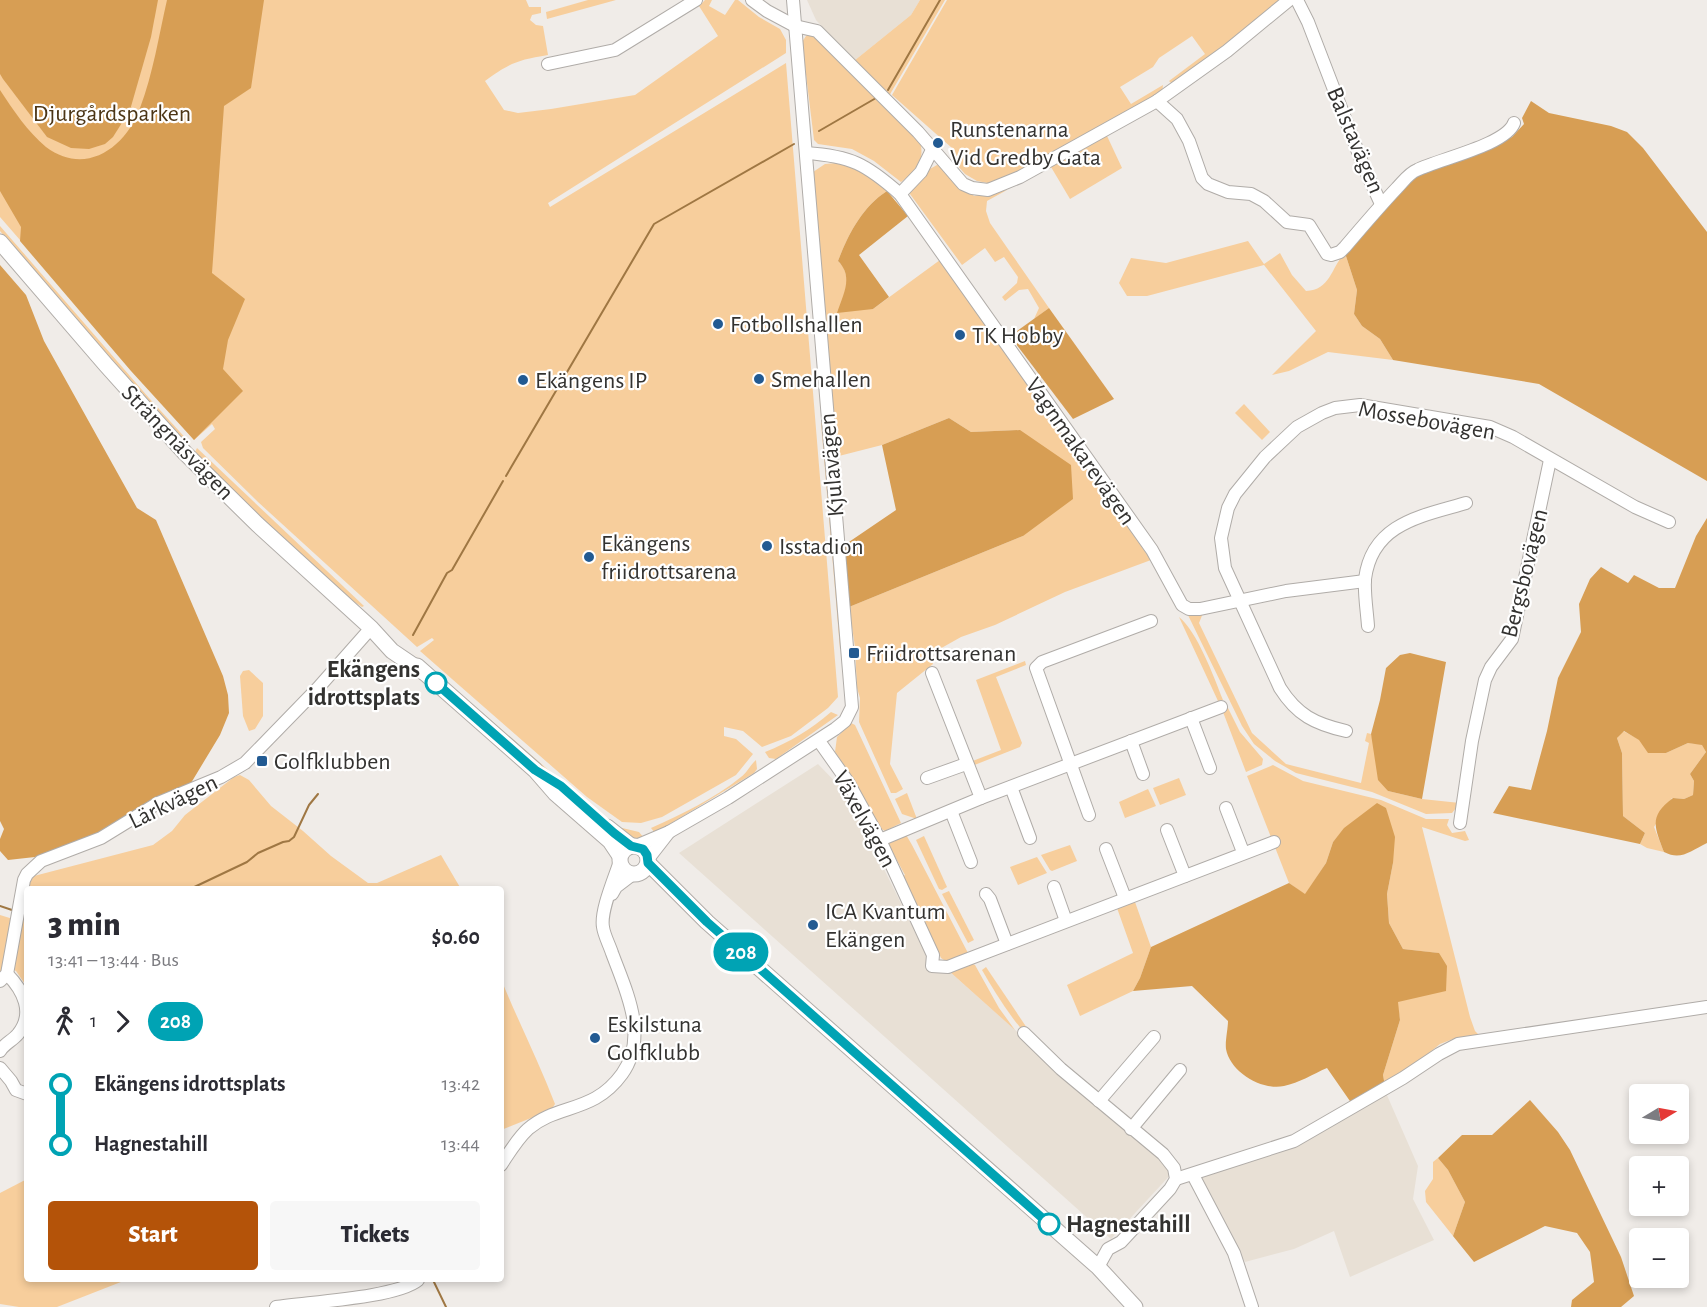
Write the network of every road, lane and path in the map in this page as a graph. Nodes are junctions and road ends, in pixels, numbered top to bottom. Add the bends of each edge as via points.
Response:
1 (696, 0) edge
2 (752, 0) edge
3 (793, 0) edge
4 (1289, 0) edge
5 (1297, 0) edge
6 (795, 26) junction
7 (548, 64) dead end
8 (1157, 101) junction
9 (1514, 123) dead end
10 (933, 148) junction
11 (806, 153) junction
12 (900, 194) junction
13 (1381, 204) junction
14 (0, 242) edge
15 (1550, 460) junction
16 (1466, 503) dead end
17 (1669, 522) dead end
18 (1365, 581) junction
19 (1238, 600) junction
20 (1151, 621) dead end
21 (1368, 626) dead end
22 (371, 628) junction
23 (932, 673) dead end
24 (1221, 707) dead end
25 (1191, 718) junction
26 (1346, 730) dead end
27 (819, 741) junction
28 (1131, 741) junction
29 (966, 764) junction
30 (1071, 764) junction
31 (1210, 768) dead end
32 (1143, 774) dead end
33 (927, 778) dead end
34 (1011, 787) junction
35 (981, 798) junction
36 (1226, 808) dead end
37 (951, 811) junction
38 (1089, 815) dead end
39 (1460, 823) dead end
40 (1167, 830) dead end
41 (669, 832) junction
42 (1030, 838) dead end
43 (880, 840) junction
44 (1274, 842) dead end
45 (1106, 849) dead end
46 (627, 852) junction
47 (1243, 852) junction
48 (971, 862) dead end
49 (642, 867) junction
50 (1185, 876) junction
51 (1054, 887) dead end
52 (986, 894) dead end
53 (609, 897) junction
54 (1125, 898) junction
55 (1066, 921) junction
56 (1007, 944) junction
57 (3, 977) edge
58 (24, 995) edge
59 (1707, 1007) edge
60 (24, 1018) edge
61 (1024, 1033) dead end
62 (1154, 1037) dead end
63 (0, 1051) edge
64 (0, 1068) edge
65 (1180, 1070) dead end
66 (24, 1093) edge
67 (1099, 1101) junction
68 (1131, 1129) junction
69 (504, 1162) edge
70 (1193, 1175) junction
71 (1176, 1179) junction
72 (1098, 1267) junction
73 (414, 1282) edge
74 (276, 1307) edge
75 (1135, 1307) edge
76 (1251, 1307) edge

1 - 7 street via 615,50
2 - 6 street
3 - 6 street, Kjulavägen
4 - 8 street
5 - 13 street, Balstavägen
6 - 10 street via 817,31
6 - 11 street, Kjulavägen
8 - 10 street via 1020,177 988,190 963,184
8 - 13 street via 1184,129 1202,178 1208,184 1228,192 1251,194 1287,222 1309,225 1327,254 1341,252
9 - 13 street, Balstavägen via 1501,137 1414,171
10 - 12 street via 921,172
11 - 12 street, Vagnmakarevägen via 829,154 861,164
11 - 27 street, Kjulavägen via 852,698 845,721
12 - 19 street, Vagnmakarevägen via 1152,550 1182,605 1200,609
14 - 22 main road, Strängnäsvägen via 185,453
15 - 17 street, Mossebovägen
15 - 19 street, Mossebovägen via 1490,427 1360,405 1322,412 1297,427 1265,457 1228,508 1222,552
15 - 39 street, Bergsbovägen via 1512,639 1485,680
16 - 18 street via 1398,525 1376,550
18 - 19 street, Vagnmakarevägen
18 - 21 street
19 - 26 street, Mossebovägen via 1287,700 1311,721
20 - 30 street via 1042,662 1036,668
22 - 46 main road, Strängnäsvägen via 398,657 423,672 535,770 561,786
22 - 57 street, Lärkvägen via 245,763 222,777 158,802 101,838 33,867 22,886
23 - 29 street
24 - 25 street
25 - 28 street
25 - 31 street
27 - 41 street, Kjulavägen
27 - 43 street, Växelvägen via 848,782
28 - 30 street
28 - 32 street
29 - 33 street
29 - 35 street
30 - 34 street
30 - 38 street
34 - 35 street
34 - 42 street
35 - 37 street
36 - 47 street
37 - 43 street
37 - 48 street
40 - 50 street
41 - 46 street, Kjulavägen
41 - 49 street, Kjulavägen
43 - 56 street, Växelvägen via 933,956 932,966 948,967
44 - 47 street
45 - 54 street
46 - 49 main road via 646,852
46 - 49 main road via 622,868
46 - 53 street
47 - 50 street
49 - 53 street, Kjulavägen
49 - 72 main road
50 - 54 street
51 - 55 street
52 - 56 street
53 - 69 street via 603,911 603,927 633,1016 634,1043 629,1061 616,1082 598,1097 529,1128
54 - 55 street
55 - 56 street
57 - 58 street, Lärkvägen
59 - 70 street via 1458,1044 1294,1141
60 - 63 street, Lärkvägen via 20,1031
61 - 67 street
62 - 67 street
64 - 66 street via 16,1090
65 - 68 street
67 - 68 street
68 - 71 street via 1168,1160
70 - 71 street
70 - 76 street via 1234,1253
71 - 72 street via 1121,1242 1115,1257
72 - 75 main road
73 - 74 street via 383,1292

